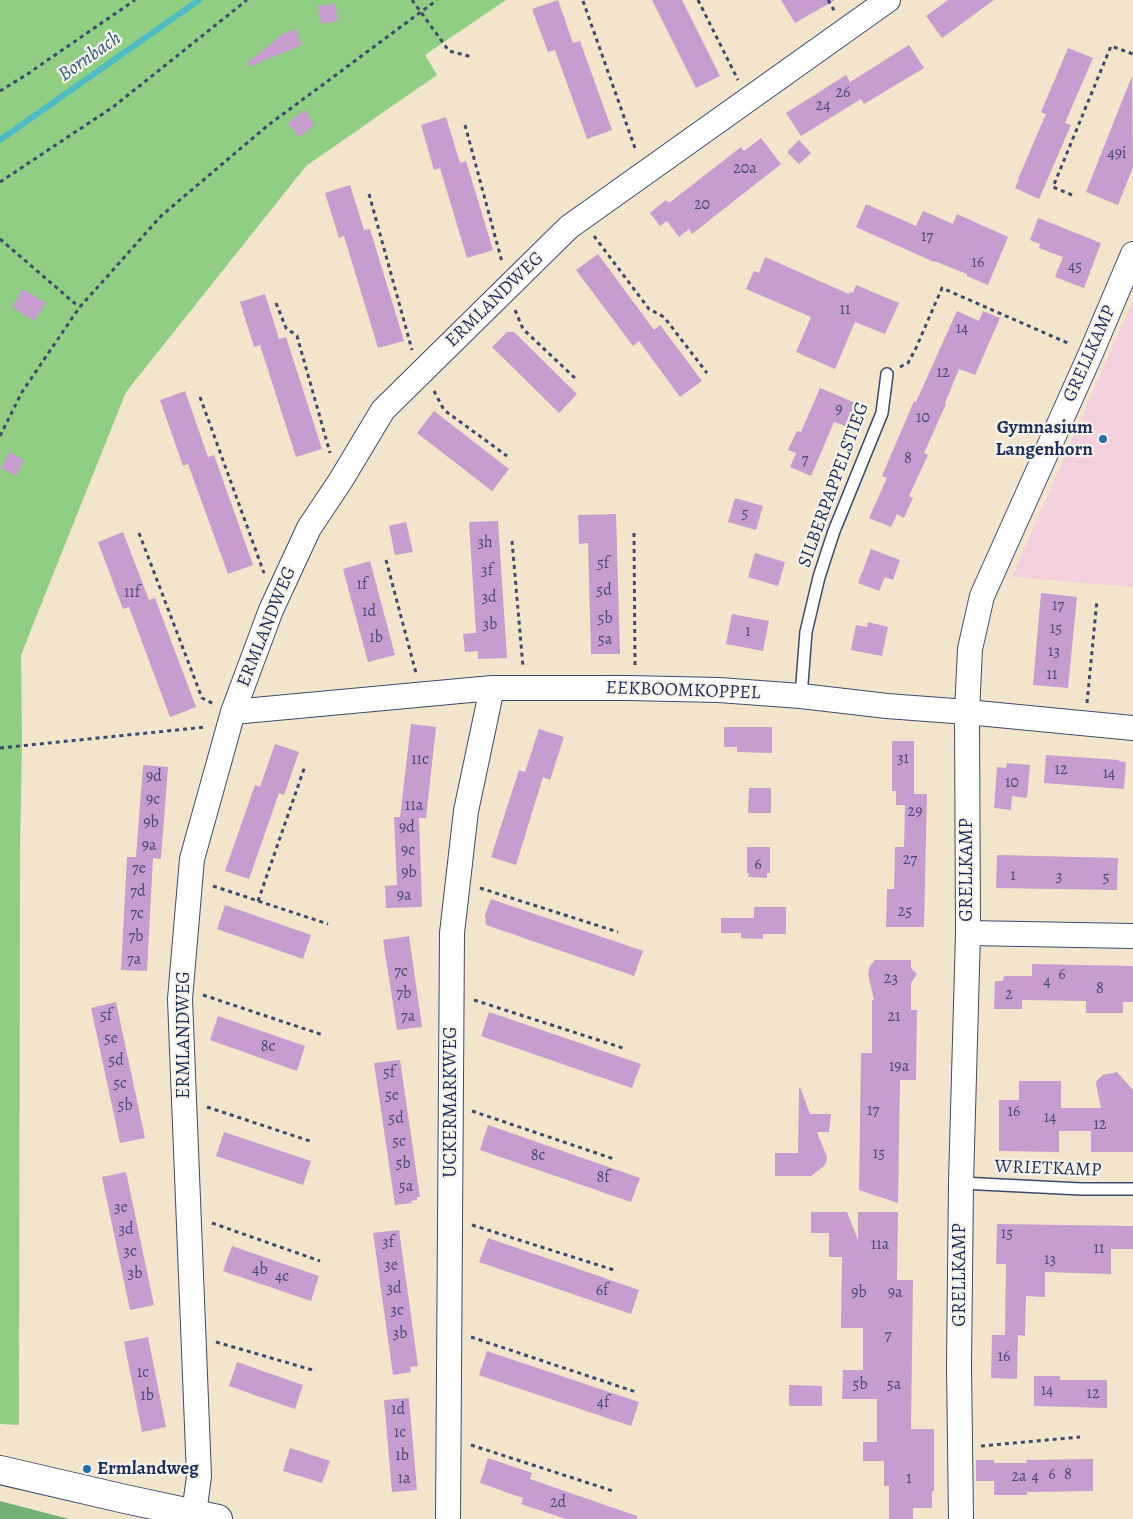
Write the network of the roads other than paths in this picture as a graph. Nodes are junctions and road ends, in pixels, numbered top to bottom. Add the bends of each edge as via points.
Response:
1 (888, 0) edge
2 (1133, 254) edge
3 (887, 374) road end
4 (492, 688) junction
5 (801, 696) junction
6 (233, 712) junction
7 (966, 712) junction
8 (1133, 728) edge
9 (968, 933) junction
10 (1133, 936) edge
11 (961, 1183) junction
12 (1133, 1189) edge
13 (0, 1470) edge
14 (206, 1516) edge
15 (448, 1519) edge
16 (962, 1519) edge

1 - 6 street, ERMLANDWEG via 570,227 383,410 309,528 276,598
2 - 7 street, GRELLKAMP via 982,596 970,648
3 - 5 lane, SILBERPAPPELSTIEG via 882,414 834,531 819,577 806,632
4 - 5 street, EEKBOOMKOPPEL via 719,690
4 - 6 street, EEKBOOMKOPPEL
4 - 15 street, UCKERMARKWEG via 466,811 452,933
5 - 7 street, EEKBOOMKOPPEL
6 - 14 street, ERMLANDWEG via 192,859 180,999 199,1476
7 - 8 street, EEKBOOMKOPPEL
7 - 9 street, GRELLKAMP
9 - 10 street
9 - 11 street, GRELLKAMP
11 - 12 lane, WRIETKAMP
11 - 16 street, GRELLKAMP
13 - 14 main road

